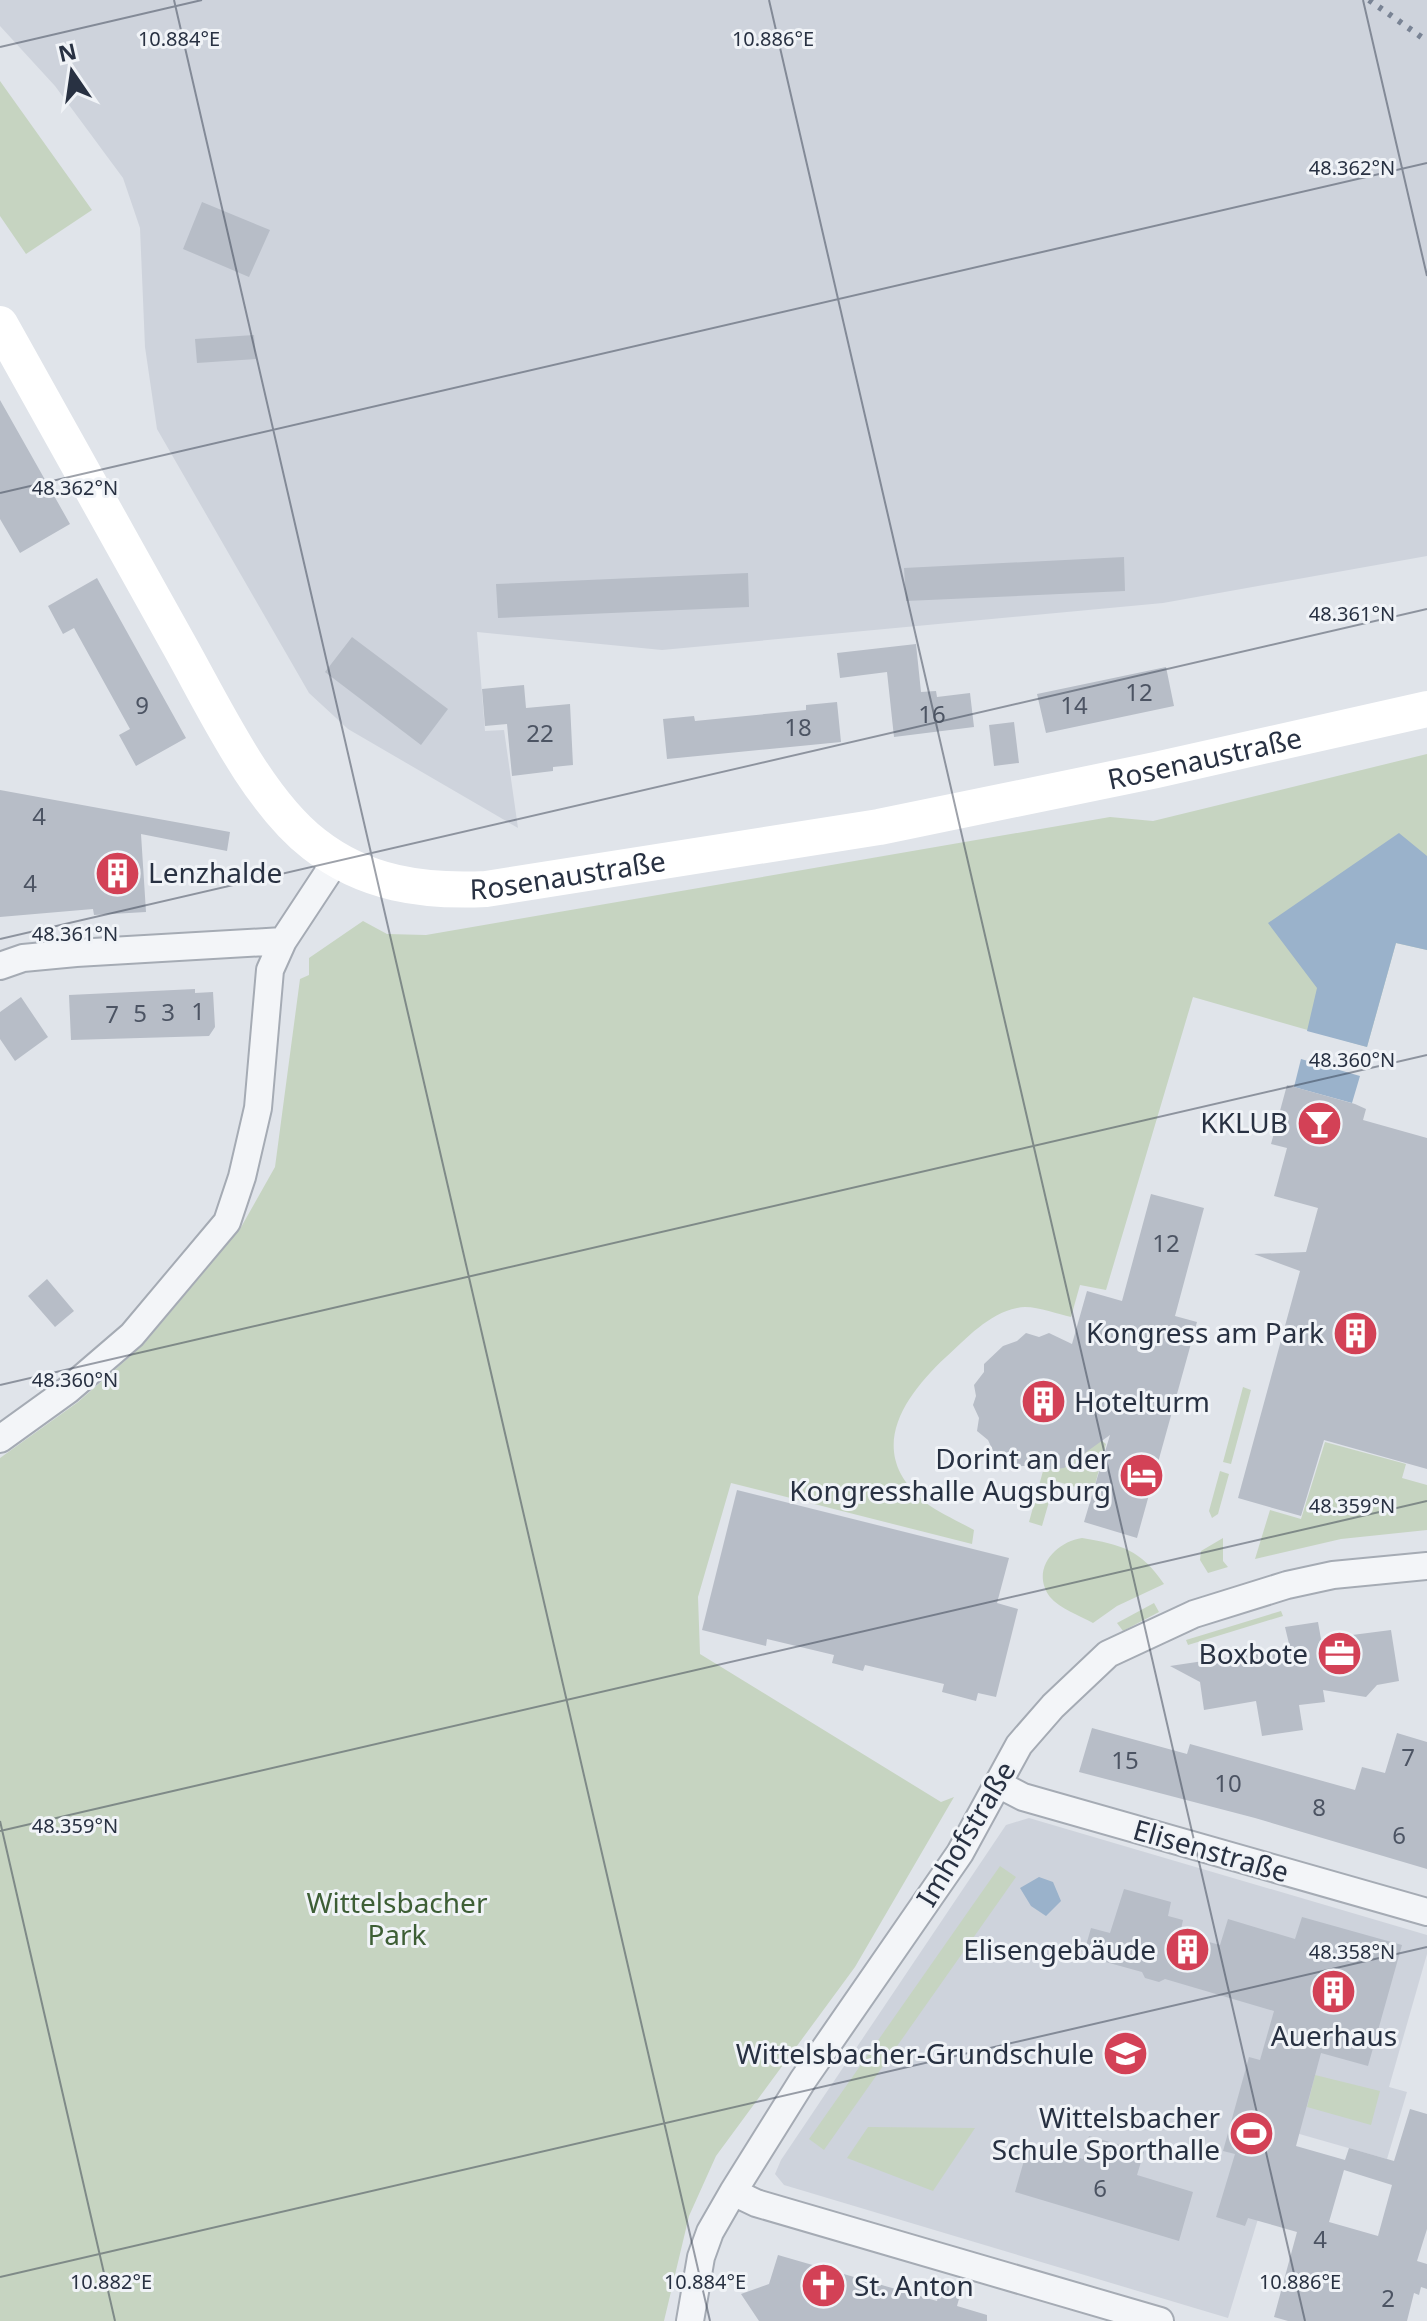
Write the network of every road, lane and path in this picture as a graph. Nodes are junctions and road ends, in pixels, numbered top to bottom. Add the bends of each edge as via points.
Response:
1 (5, 346) edge
2 (1427, 709) edge
3 (337, 859) junction
4 (283, 941) junction
5 (0, 966) edge
6 (0, 1439) edge
7 (1427, 1566) edge
8 (998, 1784) junction
9 (1427, 1912) edge
10 (733, 2192) junction
11 (690, 2321) edge
12 (1160, 2321) edge

1 - 3 main road, Rosenaustraße via 239,751 289,820
2 - 3 main road, Rosenaustraße via 879,827 486,889 396,885
3 - 4 street
4 - 5 street via 76,953 23,958
4 - 6 street via 270,970 258,1108 227,1222 132,1335
7 - 8 street, Imhofstraße via 1287,1585 1194,1614 1108,1654 1019,1745
8 - 9 street, Elisenstraße via 1023,1797
8 - 10 street, Imhofstraße via 960,1853 803,2080
10 - 11 street, Imhofstraße via 701,2257
10 - 12 street

